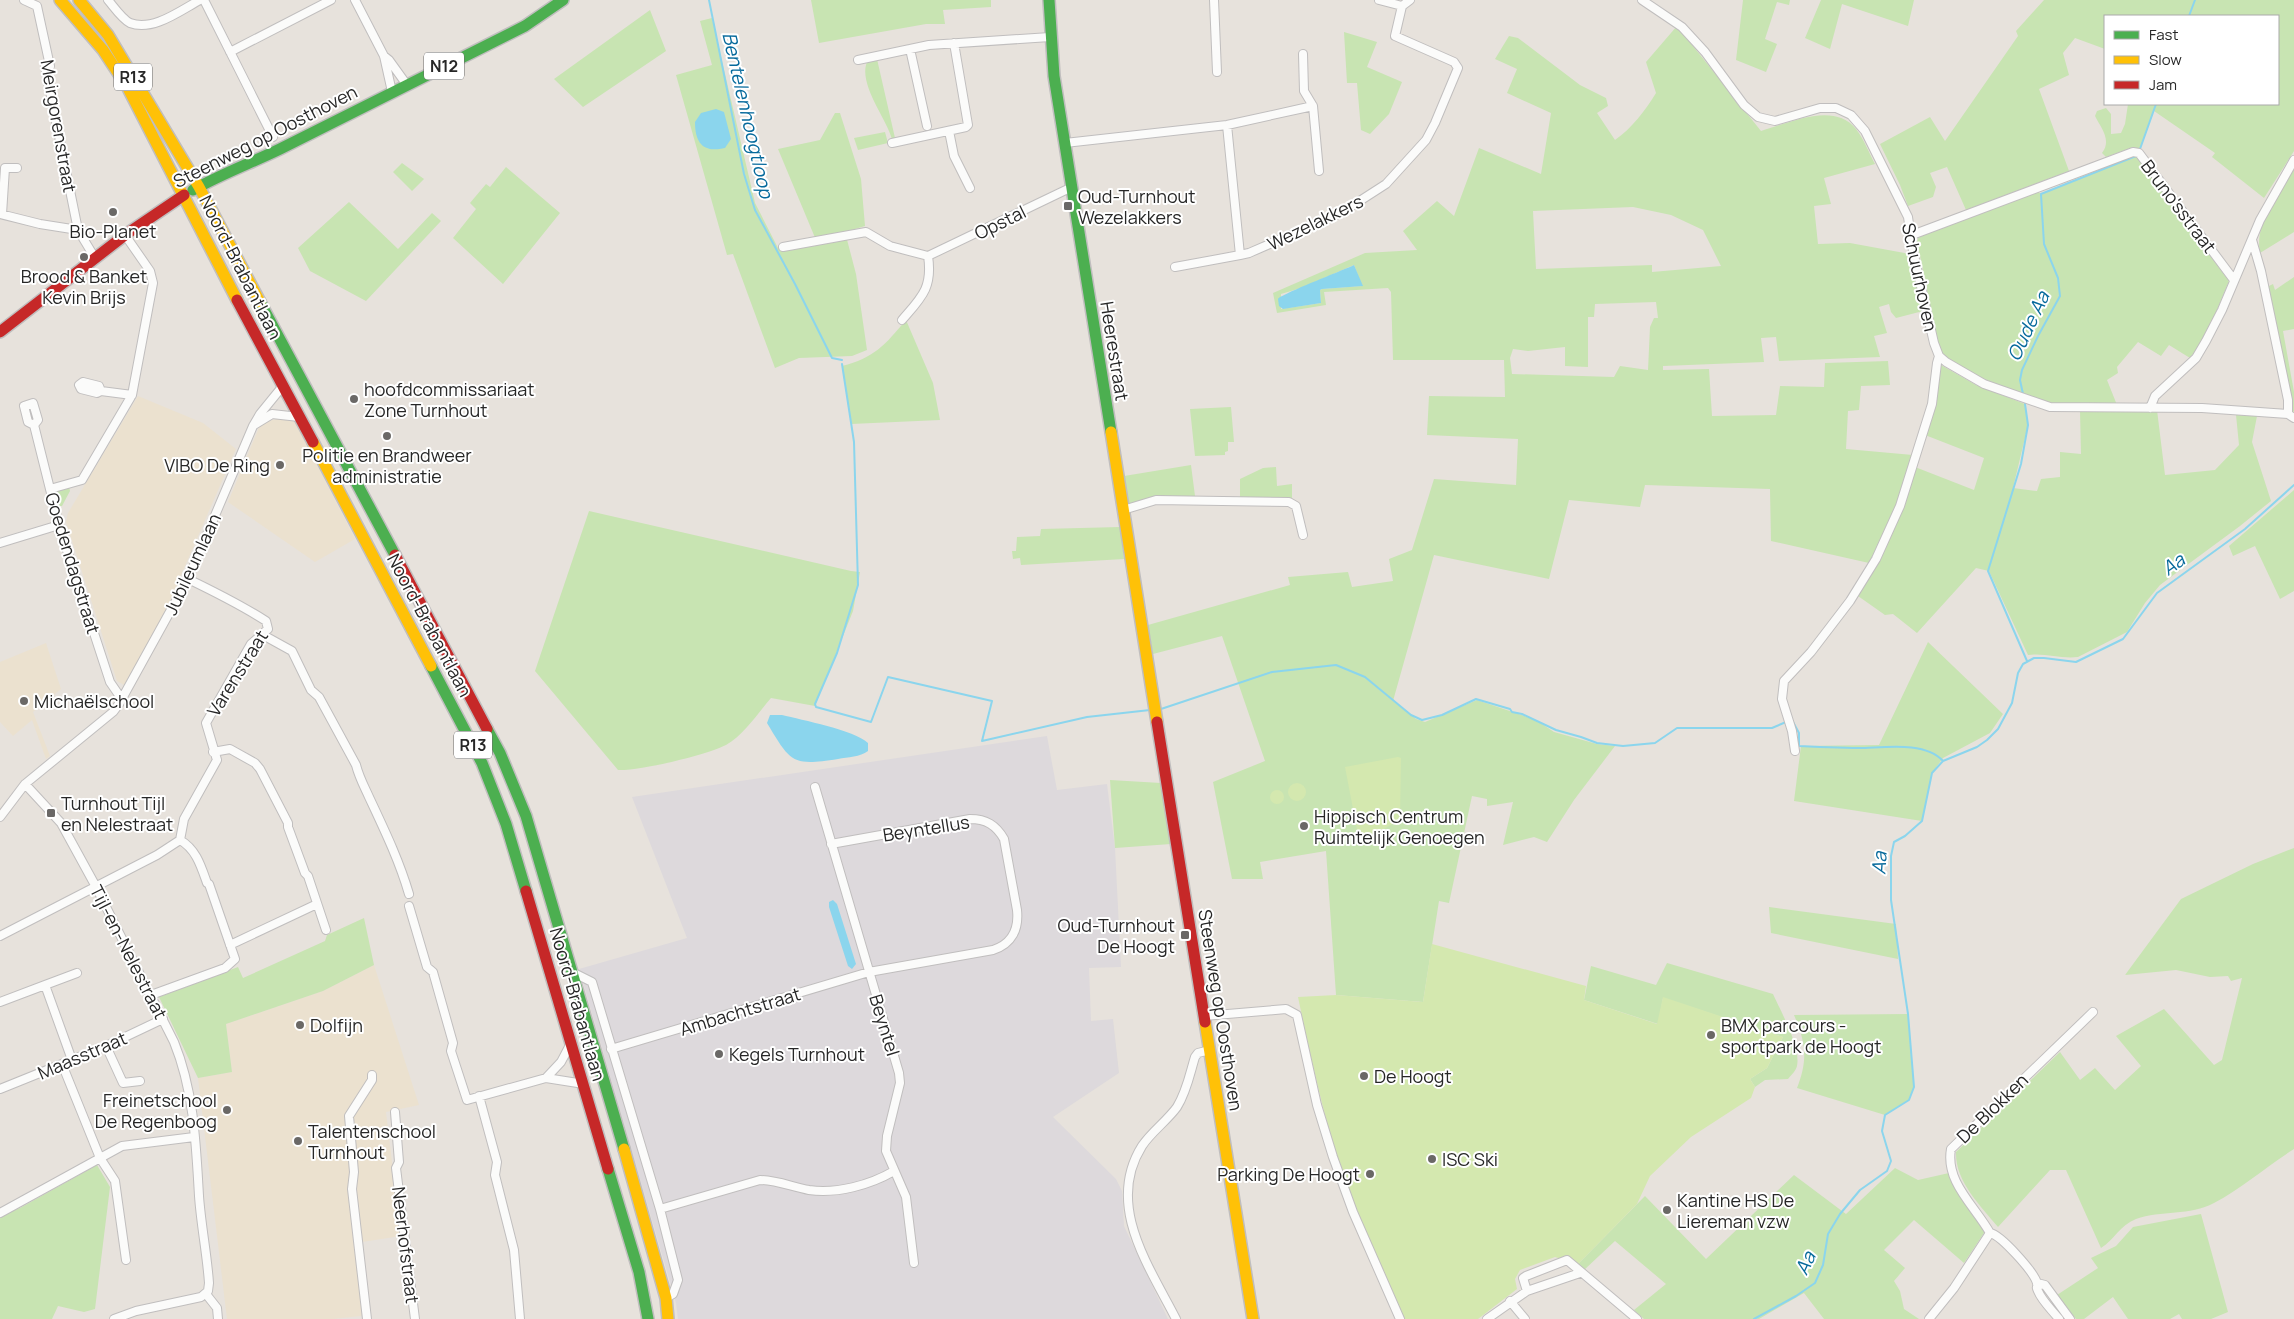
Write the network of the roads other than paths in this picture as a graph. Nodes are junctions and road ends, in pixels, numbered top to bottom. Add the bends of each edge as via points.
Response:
1 (24, 0) edge
2 (60, 0) edge
3 (78, 0) edge
4 (108, 0) edge
5 (200, 0) edge
6 (204, 0) edge
7 (331, 0) edge
8 (355, 0) edge
9 (563, 0) edge
10 (1049, 0) edge
11 (1214, 0) edge
12 (1379, 0) edge
13 (1410, 0) edge
14 (1642, 0) edge
15 (1402, 6) junction
16 (1050, 37) junction
17 (954, 43) junction
18 (910, 49) junction
19 (230, 52) junction
20 (1303, 54) dead end
21 (384, 56) junction
22 (858, 60) dead end
23 (1217, 72) dead end
24 (407, 85) junction
25 (392, 92) junction
26 (1313, 106) junction
27 (1227, 125) junction
28 (927, 126) dead end
29 (949, 131) junction
30 (273, 137) dead end
31 (892, 143) dead end
32 (1065, 143) junction
33 (2294, 160) edge
34 (3, 167) edge
35 (17, 168) dead end
36 (1319, 171) dead end
37 (199, 187) junction
38 (1072, 187) junction
39 (970, 188) dead end
40 (184, 195) junction
41 (1, 214) edge
42 (78, 230) junction
43 (125, 235) junction
44 (1912, 235) junction
45 (2252, 240) junction
46 (783, 247) dead end
47 (1240, 255) junction
48 (928, 256) junction
49 (95, 258) junction
50 (1175, 267) dead end
51 (2234, 280) junction
52 (902, 320) dead end
53 (0, 332) edge
54 (1939, 356) junction
55 (282, 387) junction
56 (101, 391) dead end
57 (132, 395) junction
58 (2150, 408) junction
59 (2291, 416) edge
60 (299, 417) junction
61 (34, 424) dead end
62 (252, 426) junction
63 (50, 489) junction
64 (1123, 510) junction
65 (60, 527) junction
66 (1303, 535) dead end
67 (0, 543) edge
68 (188, 579) junction
69 (263, 635) junction
70 (121, 698) junction
71 (1155, 706) joint
72 (1795, 751) dead end
73 (213, 752) junction
74 (25, 784) junction
75 (815, 787) dead end
76 (0, 817) edge
77 (180, 840) junction
78 (831, 844) junction
79 (95, 886) junction
80 (409, 894) dead end
81 (317, 904) junction
82 (408, 906) dead end
83 (326, 930) dead end
84 (0, 936) edge
85 (230, 944) junction
86 (570, 971) junction
87 (869, 972) junction
88 (77, 973) dead end
89 (552, 975) junction
90 (45, 985) junction
91 (151, 995) junction
92 (4, 1001) edge
93 (2093, 1012) dead end
94 (1204, 1016) junction
95 (163, 1019) junction
96 (572, 1042) junction
97 (106, 1046) junction
98 (611, 1049) junction
99 (1210, 1050) junction
100 (72, 1060) junction
101 (62, 1064) junction
102 (372, 1075) dead end
103 (546, 1078) junction
104 (140, 1081) dead end
105 (584, 1084) junction
106 (0, 1089) edge
107 (479, 1096) junction
108 (395, 1112) dead end
109 (194, 1137) junction
110 (100, 1158) junction
111 (894, 1171) junction
112 (660, 1209) junction
113 (0, 1213) edge
114 (1990, 1233) junction
115 (126, 1260) dead end
116 (914, 1264) dead end
117 (1580, 1273) junction
118 (2037, 1283) junction
119 (1527, 1290) junction
120 (206, 1294) junction
121 (666, 1298) junction
122 (1510, 1301) junction
123 (114, 1319) edge
124 (218, 1319) edge
125 (367, 1319) edge
126 (415, 1319) edge
127 (520, 1319) edge
128 (648, 1319) edge
129 (668, 1319) edge
130 (1176, 1319) edge
131 (1253, 1319) edge
132 (1400, 1319) edge
133 (1487, 1319) edge
134 (1525, 1319) edge
135 (1637, 1319) edge
136 (1929, 1319) edge
137 (2059, 1319) edge
138 (2070, 1319) edge

1 - 42 street, Meirgorenstraat via 37,6 50,66 45,67
2 - 40 main road, Noord-Brabantlaan / R13 via 103,50 128,88
3 - 37 main road, Noord-Brabantlaan / R13 via 108,35
4 - 5 street via 129,22 144,25
6 - 19 street
7 - 19 street
8 - 21 street
9 - 24 main road, Steenweg op Oosthoven / N12 via 525,26
10 - 16 main road, Heerestraat
11 - 23 street
12 - 15 street
13 - 15 street
14 - 44 street, Schuurhoven via 1682,26 1744,105 1758,117 1775,121 1820,108 1836,108 1851,116 1864,131 1895,189
15 - 47 street, Wezelakkers via 1395,36 1454,62 1458,68 1426,140 1386,184 1343,213
16 - 17 street
16 - 32 main road, Heerestraat
17 - 18 street
17 - 29 street via 969,121 966,128
18 - 22 street
18 - 28 street
19 - 30 street
20 - 26 street via 1304,90
21 - 24 street
21 - 25 street
24 - 25 main road, Steenweg op Oosthoven / N12
25 - 37 main road, Steenweg op Oosthoven / N12
26 - 27 street
26 - 36 street
27 - 32 street
27 - 47 street, Wezelakkers
29 - 31 street
29 - 39 street via 954,156
32 - 38 main road, Heerestraat
33 - 45 street
34 - 35 street
34 - 41 street
37 - 40 main road, Steenweg op Oosthoven / N12
37 - 86 main road, Noord-Brabantlaan / R13 via 500,753 526,816
38 - 48 street, Opstal
38 - 64 main road, Heerestraat
40 - 43 main road, Steenweg op Oosthoven
40 - 55 main road, Noord-Brabantlaan / R13
41 - 42 street
42 - 49 street, Meirgorenstraat
43 - 49 main road, Steenweg op Oosthoven
43 - 57 street via 150,271 154,283
44 - 51 street, Bruno'sstraat via 2133,152 2139,153
44 - 54 street, Schuurhoven via 1913,252
45 - 51 street
45 - 59 street
46 - 48 street via 866,232 890,246
47 - 50 street, Wezelakkers
48 - 52 street via 928,286
49 - 53 main road, Steenweg op Oosthoven
51 - 58 street via 2196,358 2155,396
54 - 58 street, Schuurhoven via 1984,384 2050,407
54 - 72 street via 1932,404 1900,506 1876,559 1850,602 1784,681 1782,699
55 - 60 main road, Noord-Brabantlaan / R13
55 - 62 street, Jubileumlaan
56 - 57 street
57 - 63 street via 82,480
58 - 59 street, Schuurhoven via 2202,408
60 - 62 street via 272,414
60 - 89 main road, Noord-Brabantlaan / R13 via 482,763 506,824
61 - 63 street, Goedendagstraat
62 - 68 street, Jubileumlaan
63 - 65 street, Goedendagstraat
64 - 66 street via 1156,500 1290,502 1296,506
64 - 71 main road, Heerestraat
65 - 67 street
65 - 70 street, Goedendagstraat via 110,682
68 - 69 street, Varenstraat via 266,621 268,629
68 - 70 street, Jubileumlaan
69 - 73 street, Varenstraat via 251,644 206,723
69 - 80 street via 292,651 311,690 318,697 356,765 358,776 392,846
70 - 74 street, Jubileumlaan via 113,712
71 - 94 main road, Steenweg op Oosthoven
73 - 77 street, Varenstraat via 217,760 184,819
73 - 81 street via 230,749 260,769 288,823
74 - 76 street, Jubileumlaan
74 - 79 street, Tijl-en-Nelestraat via 61,823
75 - 78 street, Beyntel
77 - 79 street
77 - 85 street via 190,846 201,865
78 - 87 street, Beyntel
78 - 87 street, Beyntellus via 970,819 993,825 1004,838 1018,920 1015,934 1008,942 993,950
79 - 84 street
79 - 91 street, Tijl-en-Nelestraat
81 - 83 street
81 - 85 street
82 - 107 street via 427,967 433,972 465,1098
85 - 91 street via 235,959 225,968
86 - 89 main road
86 - 98 street, Noord-Brabantlaan via 592,982
86 - 121 main road, Noord-Brabantlaan / R13
87 - 98 street, Ambachtstraat
87 - 111 street, Beyntel via 899,1073 900,1083 886,1151
88 - 90 street
89 - 96 main road, Noord-Brabantlaan / R13
90 - 92 street
90 - 100 street
91 - 95 street, Tijl-en-Nelestraat
93 - 114 street, De Blokken via 1951,1149 1950,1167 1954,1179
94 - 99 main road, Steenweg op Oosthoven
94 - 132 street via 1286,1010 1297,1015 1317,1105 1333,1157 1353,1212
95 - 97 street, Maasstraat
95 - 109 street, Tijl-en-Nelestraat via 183,1064
96 - 103 street via 561,1062
96 - 105 main road, Noord-Brabantlaan / R13
97 - 100 street, Maasstraat
97 - 104 street via 123,1084
98 - 112 street, Noord-Brabantlaan
99 - 130 street via 1195,1057 1178,1106 1143,1144 1129,1176 1127,1199 1130,1221
99 - 131 main road, Steenweg op Oosthoven
100 - 101 street, Maasstraat
101 - 106 street, Maasstraat
101 - 110 street
102 - 125 street via 349,1116 354,1172 352,1189
103 - 105 street
103 - 107 street
105 - 128 main road, Noord-Brabantlaan / R13 via 639,1272
107 - 127 street via 497,1162 495,1175 514,1253
108 - 126 street, Neerhofstraat via 399,1162 396,1168
109 - 110 street via 122,1146
109 - 120 street, Tijl-en-Nelestraat via 209,1288
110 - 113 street
110 - 115 street via 115,1181
111 - 112 street via 874,1182 828,1191 760,1180
111 - 116 street, Beyntel via 906,1197
112 - 121 street, Noord-Brabantlaan via 678,1280 673,1294
114 - 118 street via 2003,1240
114 - 136 street
117 - 119 street
117 - 119 street via 1567,1260 1523,1278
117 - 135 street
118 - 137 street via 2037,1290
118 - 138 street via 2045,1285
119 - 122 street
120 - 123 street
120 - 124 street via 217,1308
121 - 129 main road, Noord-Brabantlaan / R13
122 - 133 street
122 - 134 street

